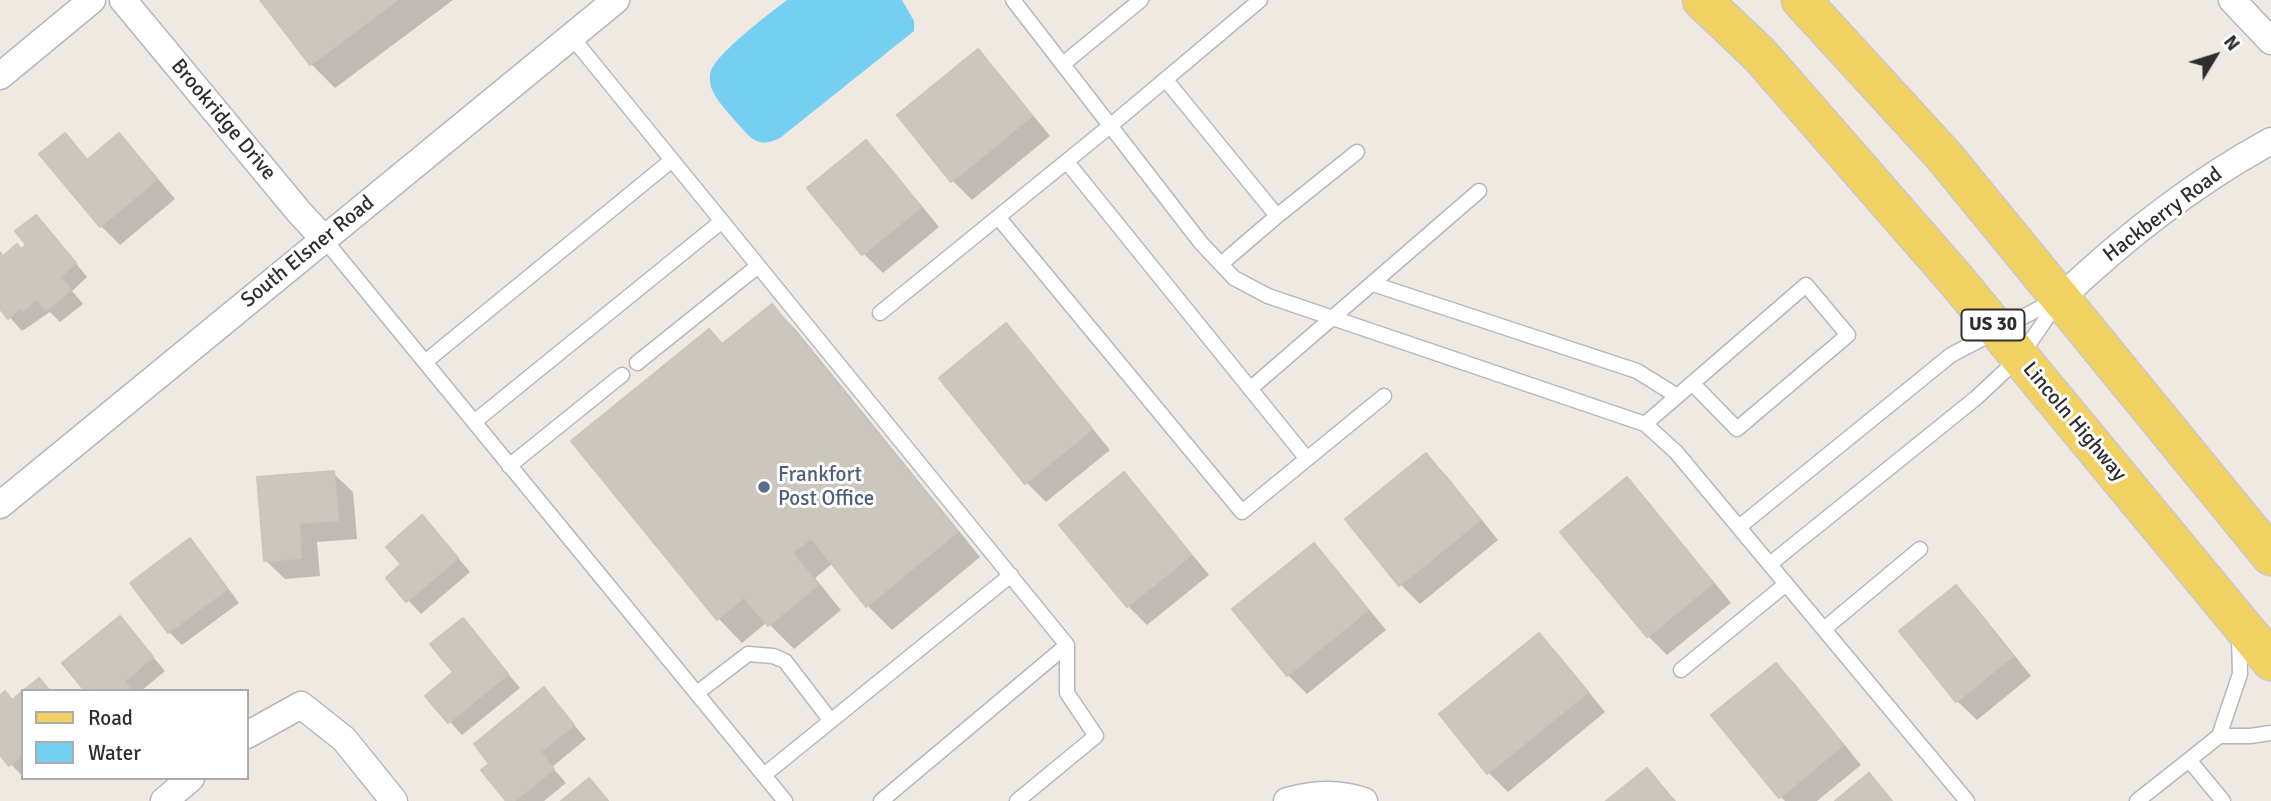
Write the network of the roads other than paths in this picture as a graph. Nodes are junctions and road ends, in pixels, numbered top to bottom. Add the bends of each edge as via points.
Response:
1 (92, 0) edge
2 (123, 0) edge
3 (616, 0) edge
4 (1013, 0) edge
5 (1141, 0) edge
6 (1260, 0) edge
7 (1702, 0) edge
8 (1801, 0) edge
9 (2232, 0) edge
10 (571, 36) junction
11 (2271, 41) edge
12 (1063, 64) junction
13 (0, 76) edge
14 (1166, 80) junction
15 (1110, 126) junction
16 (2271, 141) edge
17 (1357, 152) dead end
18 (672, 160) junction
19 (1067, 162) junction
20 (1479, 191) dead end
21 (1277, 216) junction
22 (998, 217) junction
23 (722, 221) junction
24 (324, 239) junction
25 (1221, 264) junction
26 (758, 266) junction
27 (1373, 284) junction
28 (2061, 298) junction
29 (880, 313) dead end
30 (1333, 318) junction
31 (2009, 343) junction
32 (425, 362) junction
33 (637, 363) dead end
34 (622, 375) dead end
35 (1692, 383) junction
36 (1250, 389) junction
37 (1384, 396) dead end
38 (1677, 396) junction
39 (474, 422) junction
40 (1645, 424) junction
41 (1307, 459) junction
42 (509, 466) junction
43 (0, 505) edge
44 (1739, 527) junction
45 (1920, 549) dead end
46 (2271, 556) edge
47 (1770, 564) junction
48 (1010, 575) junction
49 (1786, 584) junction
50 (2238, 621) junction
51 (1824, 629) junction
52 (1067, 645) junction
53 (2271, 661) edge
54 (1681, 670) dead end
55 (697, 693) junction
56 (831, 721) junction
57 (2271, 733) edge
58 (248, 734) edge
59 (2219, 736) junction
60 (2189, 760) junction
61 (764, 775) junction
62 (189, 780) edge
63 (164, 801) edge
64 (394, 801) edge
65 (785, 801) edge
66 (881, 801) edge
67 (1017, 801) edge
68 (1287, 801) edge
69 (1364, 801) edge
70 (1967, 801) edge
71 (2137, 801) edge
72 (2223, 801) edge

1 - 13 street
2 - 24 street, Brookridge Drive
3 - 10 street, South Elsner Road
4 - 12 lane
5 - 12 lane
6 - 14 lane
7 - 31 main road, Lincoln Highway / US 30 via 1760,55
8 - 28 main road via 1944,156
9 - 11 street
10 - 18 lane
10 - 24 street, South Elsner Road
12 - 15 lane
14 - 15 lane
14 - 21 lane
15 - 19 lane
15 - 25 lane
16 - 28 street, Hackberry Road via 2185,193
17 - 21 lane
18 - 23 lane
18 - 32 lane
19 - 22 lane
19 - 36 lane
20 - 27 lane
21 - 25 lane
22 - 29 lane
22 - 41 lane via 1242,512
23 - 26 lane
23 - 39 lane
24 - 32 lane
24 - 43 street, South Elsner Road
25 - 30 lane via 1234,278 1268,296
26 - 33 lane
26 - 48 lane
27 - 30 lane
27 - 38 lane via 1637,372
28 - 31 lane
28 - 31 lane
28 - 46 main road
30 - 36 lane
30 - 40 lane
31 - 44 lane via 1951,355
31 - 47 lane via 1976,398
31 - 50 main road, Lincoln Highway / US 30
32 - 39 lane
34 - 42 lane
35 - 35 lane via 1806,285 1848,335 1737,429
35 - 38 lane
36 - 41 lane
37 - 41 lane
38 - 40 lane
39 - 42 lane
40 - 44 lane via 1676,452
42 - 55 lane
44 - 47 lane
45 - 51 lane
47 - 49 lane
48 - 52 lane
48 - 56 lane
49 - 51 lane
49 - 54 lane
50 - 53 main road, Lincoln Highway / US 30
50 - 59 lane via 2240,674
51 - 70 lane
52 - 66 lane
52 - 67 lane via 1067,693 1096,736
55 - 56 lane via 748,653 773,656 785,661
55 - 61 lane
56 - 61 lane
57 - 59 lane
58 - 64 street via 301,705 344,739
59 - 60 lane
60 - 71 lane
60 - 72 lane
61 - 65 lane
62 - 63 street
68 - 69 street via 1314,794

